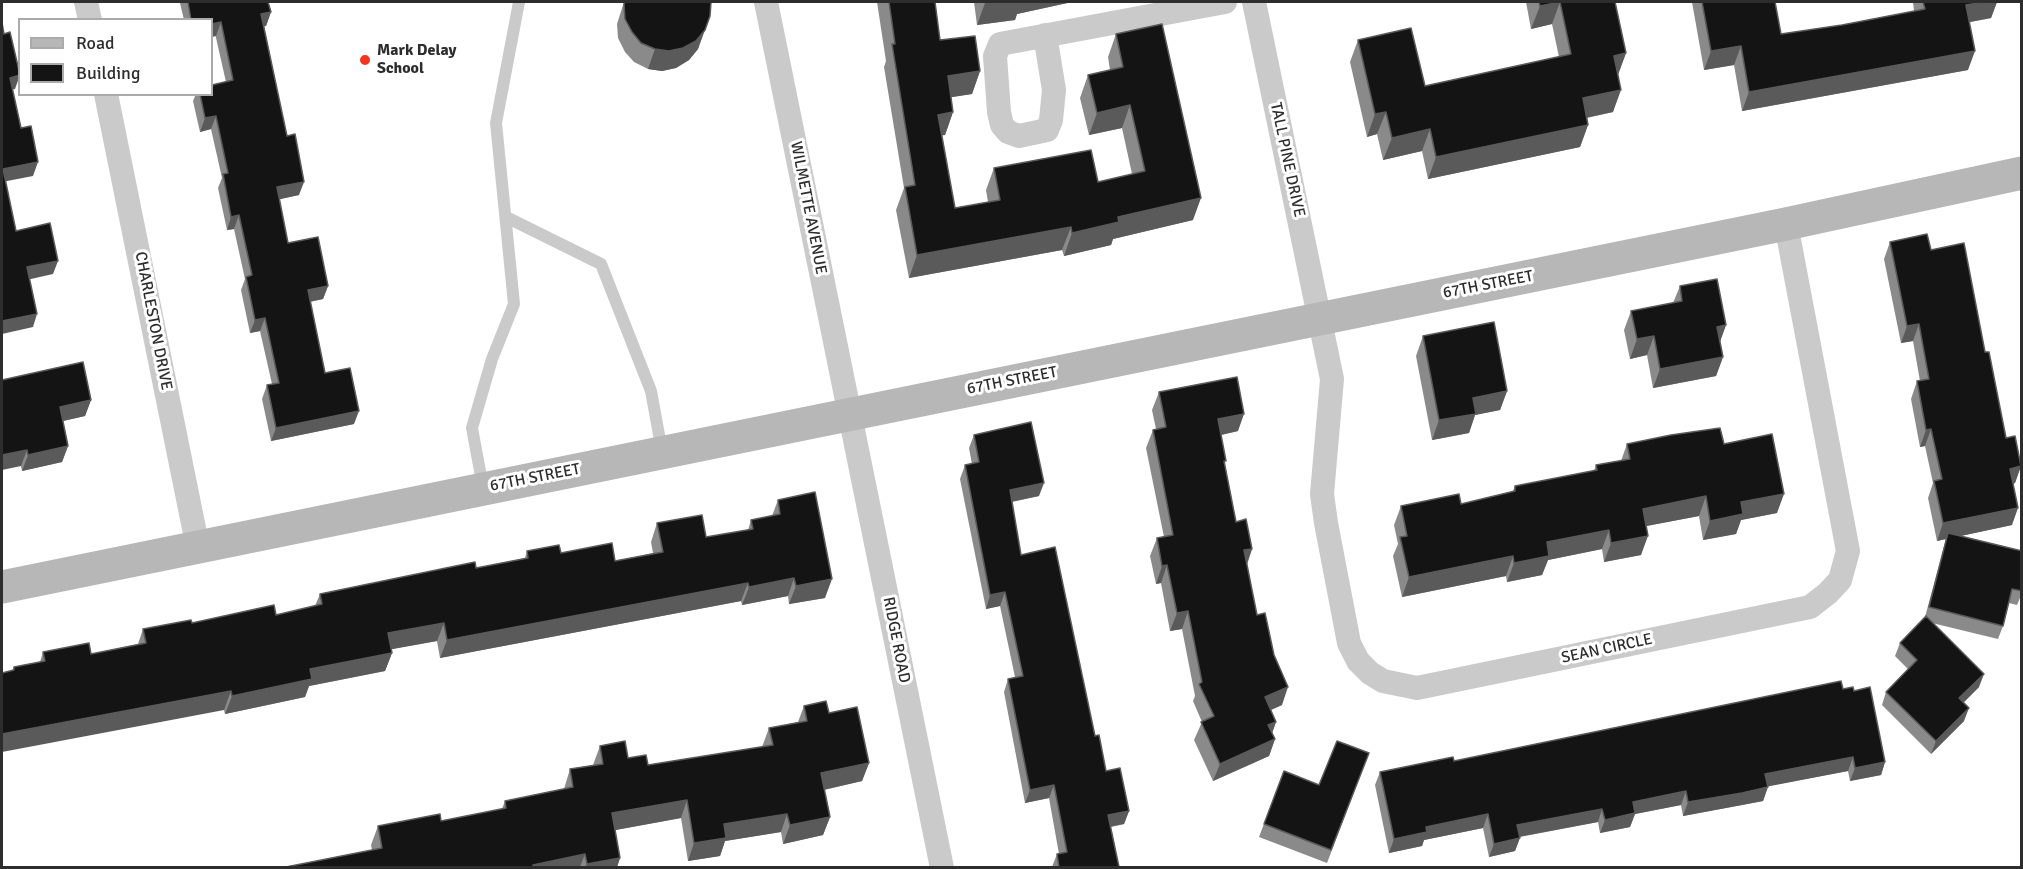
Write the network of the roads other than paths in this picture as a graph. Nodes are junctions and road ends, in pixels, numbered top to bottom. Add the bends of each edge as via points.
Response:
1 (86, 2) edge
2 (519, 2) edge
3 (766, 2) edge
4 (1225, 2) edge
5 (1254, 2) edge
6 (90, 18) edge
7 (1045, 35) dead end
8 (106, 96) edge
9 (2022, 172) edge
10 (506, 216) junction
11 (1786, 224) junction
12 (1320, 319) junction
13 (851, 413) junction
14 (662, 452) junction
15 (483, 488) junction
16 (198, 548) junction
17 (2, 587) edge
18 (942, 867) edge

1 - 6 street
2 - 10 lane via 496,123
3 - 13 street, WILMETTE AVENUE
4 - 7 street
5 - 12 street, TALL PINE DRIVE
8 - 16 street, CHARLESTON DRIVE
9 - 11 street, 67TH STREET
10 - 14 lane via 601,264 651,391
10 - 15 lane via 514,304 492,359 472,428
11 - 12 street, 67TH STREET
11 - 12 street, SEAN CIRCLE via 1848,551 1840,580 1810,607 1417,688 1392,684 1370,673 1349,643 1322,494 1332,379
12 - 13 street, 67TH STREET
13 - 14 street, 67TH STREET
13 - 18 street, RIDGE ROAD
14 - 15 street, 67TH STREET
15 - 16 street, 67TH STREET
16 - 17 street, 67TH STREET

